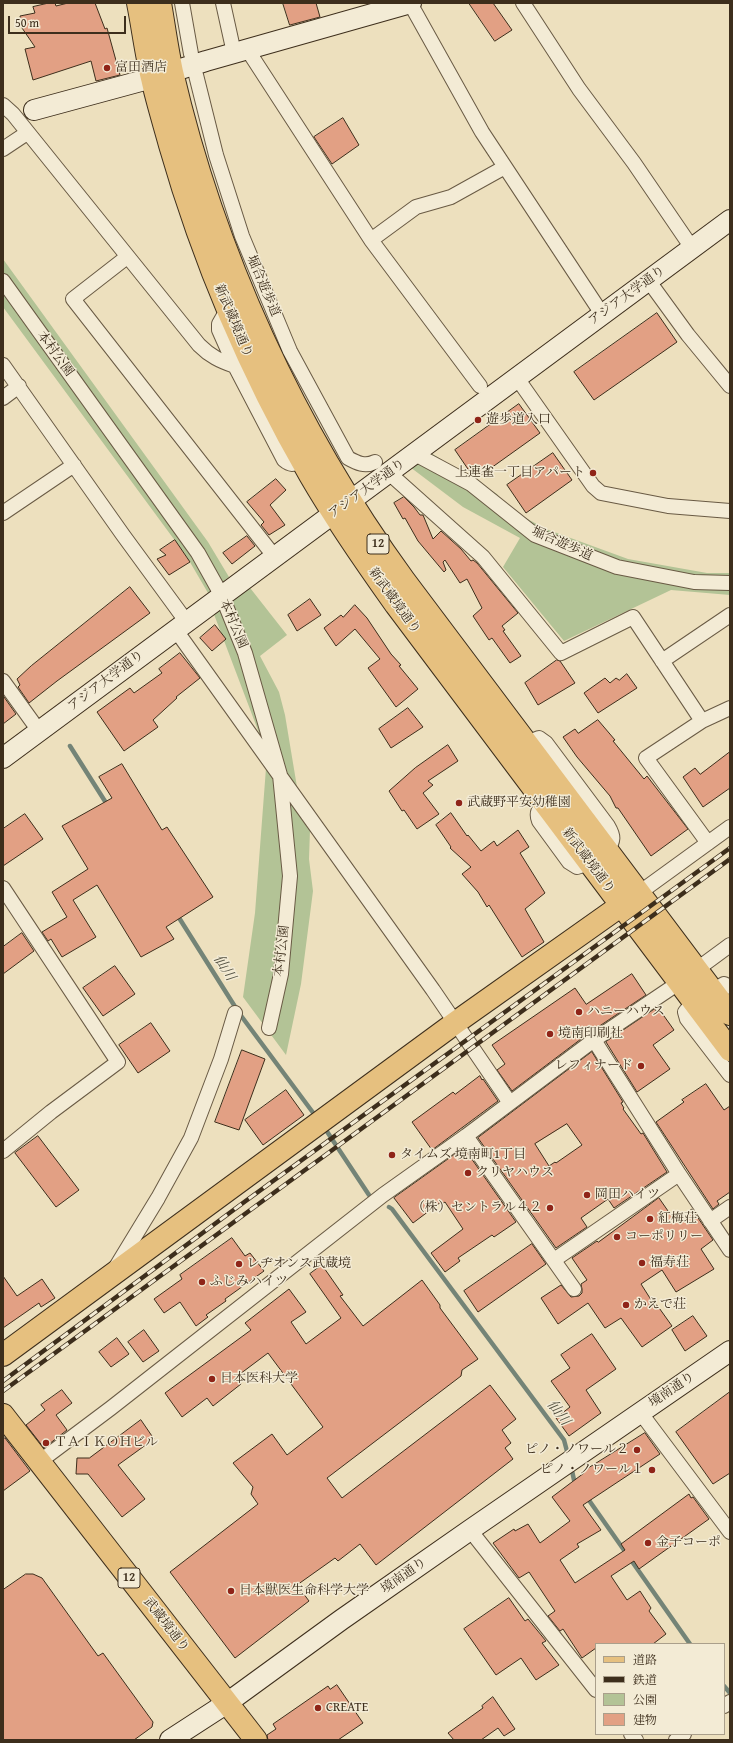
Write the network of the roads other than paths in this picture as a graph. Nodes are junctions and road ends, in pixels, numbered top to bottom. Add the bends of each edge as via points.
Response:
1 (138, 3) edge
2 (160, 3) edge
3 (182, 3) edge
4 (223, 3) edge
5 (411, 3) edge
6 (524, 3) edge
7 (240, 51) junction
8 (191, 54) dead end
9 (172, 72) junction
10 (196, 75) dead end
11 (152, 78) junction
12 (34, 110) joint
13 (6, 112) edge
14 (27, 132) junction
15 (3, 149) edge
16 (505, 167) junction
17 (730, 220) edge
18 (371, 240) junction
19 (692, 248) junction
20 (127, 257) junction
21 (648, 280) junction
22 (3, 281) edge
23 (230, 314) junction
24 (602, 314) junction
25 (3, 365) edge
26 (235, 366) junction
27 (517, 378) junction
28 (19, 386) junction
29 (480, 386) dead end
30 (730, 386) edge
31 (3, 398) edge
32 (415, 454) junction
33 (302, 461) junction
34 (74, 465) junction
35 (382, 468) junction
36 (350, 501) junction
37 (730, 511) edge
38 (3, 513) edge
39 (333, 514) junction
40 (274, 556) junction
41 (730, 583) edge
42 (222, 596) junction
43 (730, 615) edge
44 (181, 625) junction
45 (662, 661) junction
46 (3, 681) edge
47 (730, 708) edge
48 (702, 721) junction
49 (39, 731) junction
50 (3, 758) edge
51 (280, 775) junction
52 (730, 827) edge
53 (708, 843) junction
54 (3, 888) edge
55 (639, 893) junction
56 (621, 906) junction
57 (730, 945) edge
58 (688, 976) junction
59 (712, 993) edge
60 (235, 1013) dead end
61 (730, 1014) edge
62 (455, 1023) junction
63 (269, 1028) dead end
64 (594, 1040) junction
65 (730, 1050) edge
66 (730, 1075) edge
67 (510, 1103) junction
68 (466, 1136) junction
69 (3, 1151) edge
70 (679, 1174) junction
71 (730, 1207) edge
72 (710, 1221) junction
73 (730, 1250) edge
74 (554, 1260) junction
75 (111, 1275) junction
76 (574, 1289) dead end
77 (730, 1350) edge
78 (3, 1355) edge
79 (640, 1412) junction
80 (3, 1416) edge
81 (39, 1462) junction
82 (470, 1530) junction
83 (730, 1532) edge
84 (595, 1689) edge
85 (227, 1703) junction
86 (170, 1740) edge
87 (256, 1740) edge

1 - 11 main road, 新武蔵境通り / 12
2 - 9 main road, 新武蔵境通り / 12
3 - 8 street
4 - 7 street
5 - 7 street
5 - 16 street via 482,132
6 - 19 street via 579,90 634,163
7 - 9 street
7 - 18 street
9 - 11 street
9 - 36 main road, 新武蔵境通り / 12 via 213,211 248,304 288,389
10 - 35 street, 堀合遊歩道 via 216,155 242,236 290,351 348,458 358,464
11 - 12 street
11 - 23 main road, 新武蔵境通り / 12 via 180,179
12 - 13 street
13 - 14 street
14 - 15 street
14 - 20 street
16 - 18 street via 451,197 416,207
16 - 24 street
17 - 19 street, アジア大学通り
18 - 29 street
19 - 21 street, アジア大学通り
20 - 26 street via 199,345 219,361
20 - 40 street via 72,299
21 - 24 street, アジア大学通り
21 - 30 street via 688,335
22 - 42 street, 本村公園 via 198,553
23 - 26 street via 223,317 218,324
23 - 33 main road, 新武蔵境通り / 12 via 265,392
24 - 27 street, アジア大学通り
25 - 28 street
26 - 33 street via 284,460 289,464
27 - 32 street, アジア大学通り
27 - 37 street via 593,486 601,493 668,506
28 - 31 street
28 - 34 street
32 - 35 street, アジア大学通り
32 - 41 street, 堀合遊歩道 via 471,484 535,535 617,567 694,582
33 - 39 main road, 新武蔵境通り / 12
34 - 38 street
34 - 44 street
35 - 36 street, アジア大学通り
35 - 45 street via 483,557 560,653 633,617
36 - 39 street, アジア大学通り
36 - 55 main road, 新武蔵境通り / 12 via 383,551
39 - 40 street, アジア大学通り
39 - 56 main road, 新武蔵境通り / 12 via 396,605
40 - 42 street, アジア大学通り
42 - 44 street, アジア大学通り
42 - 51 street, 本村公園 via 246,653
43 - 45 street
44 - 49 street, アジア大学通り
44 - 51 street
45 - 48 street
46 - 49 street
47 - 48 street
48 - 53 street via 646,758
49 - 50 street, アジア大学通り
51 - 62 street
51 - 63 street, 本村公園 via 290,876 281,974
52 - 53 street
53 - 55 street
54 - 69 street via 118,1062
55 - 56 main road
55 - 58 main road, 新武蔵境通り / 12
56 - 58 main road, 新武蔵境通り / 12
56 - 62 main road
57 - 58 street
58 - 59 main road, 新武蔵境通り / 12
58 - 64 street
59 - 61 main road, 新武蔵境通り / 12
59 - 65 main road, 新武蔵境通り / 12
59 - 66 street via 685,1012 687,1020
60 - 75 street via 221,1059 191,1138
62 - 67 street
62 - 75 main road
64 - 67 street
64 - 70 street
67 - 68 street
68 - 74 street
68 - 81 street via 383,1195
70 - 72 street
70 - 74 street
71 - 72 street
72 - 73 street
74 - 76 street
75 - 78 main road
77 - 79 street, 境南通り
79 - 82 street, 境南通り
79 - 83 street
80 - 81 main road, 武蔵境通り / 12
81 - 85 main road, 武蔵境通り / 12
82 - 84 street
82 - 85 street, 境南通り
85 - 86 street, 境南通り
85 - 87 main road, 武蔵境通り / 12

